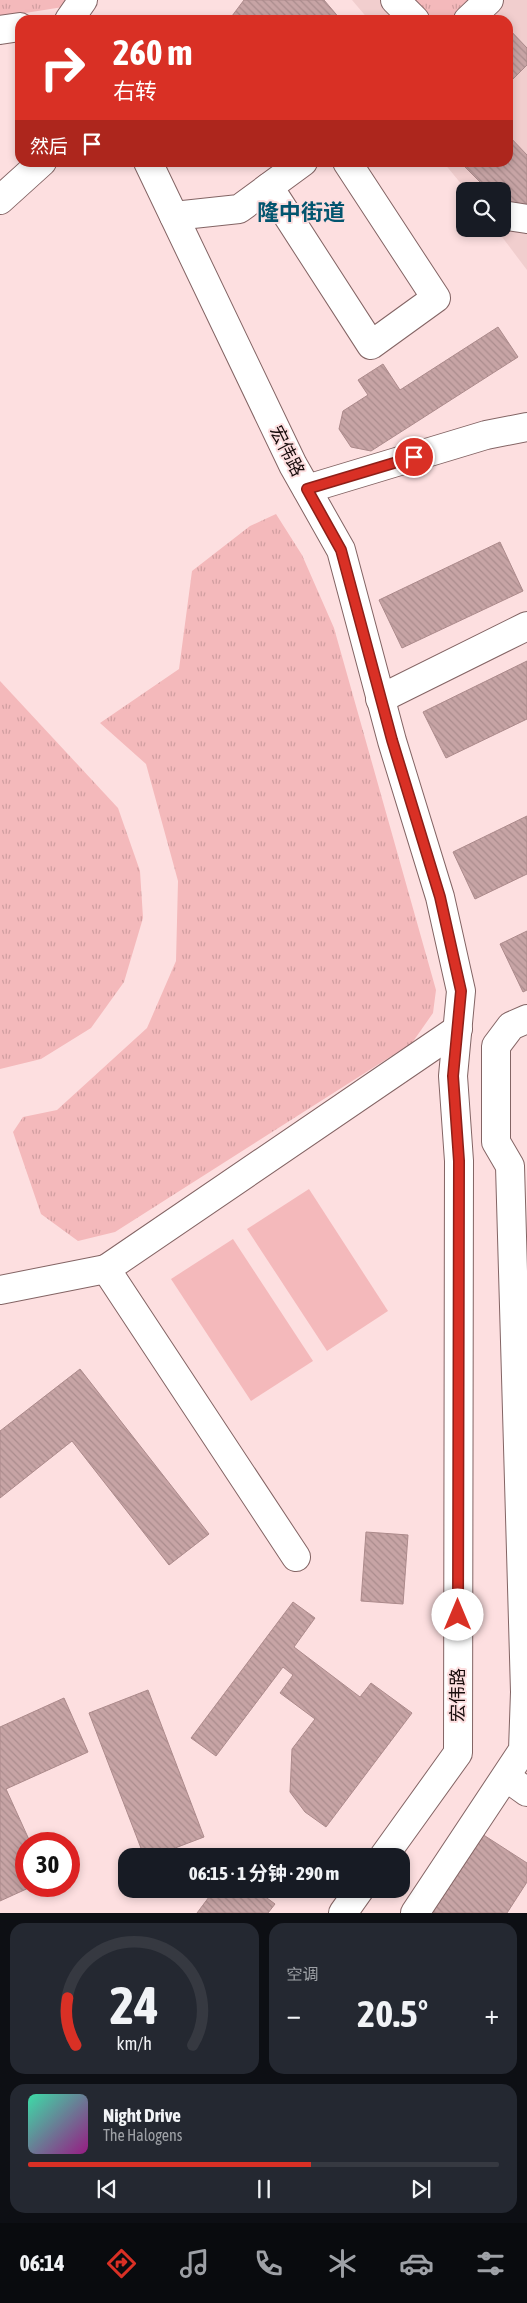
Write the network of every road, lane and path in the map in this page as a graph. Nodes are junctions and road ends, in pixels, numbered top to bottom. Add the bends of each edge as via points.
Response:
1 (83, 0) edge
2 (395, 0) edge
3 (489, 0) edge
4 (72, 15) edge
5 (410, 15) edge
6 (473, 15) edge
7 (15, 28) edge
8 (0, 30) edge
9 (36, 167) edge
10 (150, 167) edge
11 (296, 167) edge
12 (350, 167) edge
13 (269, 187) junction
14 (0, 200) edge
15 (174, 216) junction
16 (511, 216) edge
17 (527, 219) edge
18 (527, 427) edge
19 (307, 489) junction
20 (527, 626) edge
21 (380, 699) junction
22 (527, 1019) edge
23 (458, 1029) junction
24 (106, 1270) junction
25 (0, 1290) edge
26 (521, 1320) edge
27 (523, 1478) edge
28 (296, 1557) dead end
29 (516, 1784) edge
30 (390, 1848) edge
31 (354, 1898) edge
32 (343, 1913) edge
33 (415, 1913) edge

1 - 4 street
2 - 5 street
3 - 6 street
7 - 8 street
9 - 14 street
10 - 15 street, 宏伟路
11 - 13 street
12 - 13 street via 436,298 372,344
13 - 15 street via 239,209
15 - 19 street, 宏伟路
16 - 17 street
18 - 19 street via 486,435
19 - 21 street, 宏伟路 via 341,550
20 - 21 street
21 - 23 street, 宏伟路 via 442,906 461,991
22 - 26 street via 511,1026 496,1046 496,1142 510,1166
23 - 24 street
23 - 30 street, 宏伟路 via 453,1076 459,1161 458,1753
24 - 25 street
24 - 28 street
26 - 27 street
27 - 29 street via 525,1692 523,1750
29 - 33 street
31 - 32 street

